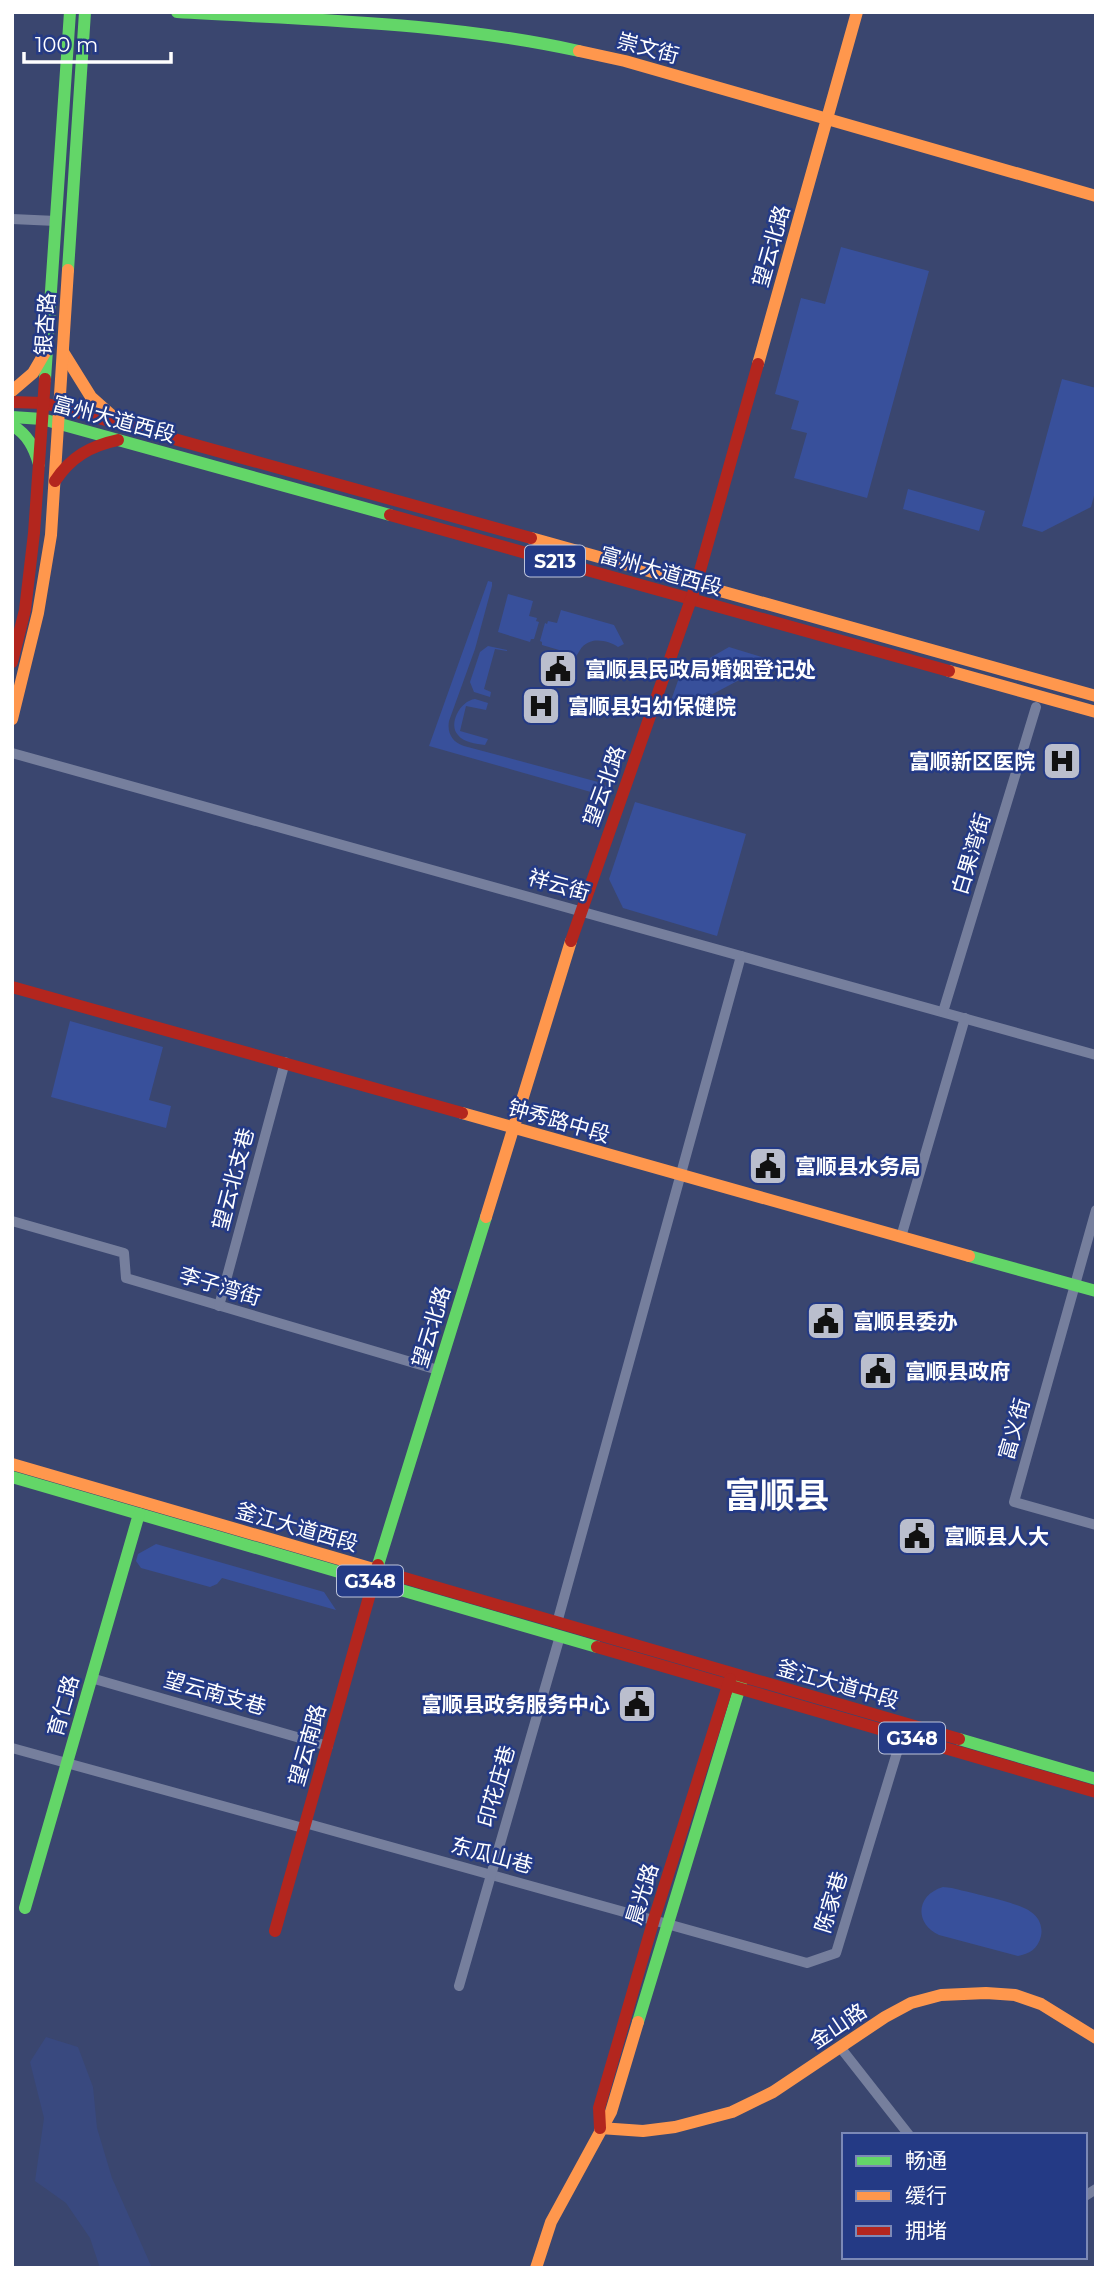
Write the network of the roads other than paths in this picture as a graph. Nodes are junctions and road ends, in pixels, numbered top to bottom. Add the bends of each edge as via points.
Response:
1 (70, 12) edge
2 (85, 12) edge
3 (177, 12) edge
4 (857, 12) edge
5 (827, 119) junction
6 (1096, 196) edge
7 (12, 219) edge
8 (56, 221) junction
9 (47, 349) junction
10 (63, 352) junction
11 (12, 391) edge
12 (12, 402) edge
13 (43, 403) junction
14 (59, 407) junction
15 (12, 417) edge
16 (42, 419) junction
17 (58, 423) junction
18 (12, 425) edge
19 (123, 425) junction
20 (120, 440) junction
21 (39, 464) junction
22 (55, 481) junction
23 (696, 585) junction
24 (691, 599) junction
25 (12, 662) edge
26 (1096, 696) edge
27 (1036, 707) dead end
28 (1096, 712) edge
29 (12, 719) edge
30 (12, 753) edge
31 (580, 911) junction
32 (741, 956) junction
33 (12, 987) edge
34 (943, 1012) junction
35 (965, 1018) junction
36 (1096, 1055) edge
37 (285, 1062) junction
38 (513, 1128) junction
39 (681, 1175) junction
40 (1096, 1210) edge
41 (12, 1221) edge
42 (901, 1237) junction
43 (1074, 1285) junction
44 (1096, 1291) edge
45 (219, 1306) junction
46 (439, 1370) junction
47 (12, 1464) edge
48 (12, 1477) edge
49 (139, 1514) junction
50 (1096, 1525) edge
51 (374, 1576) junction
52 (557, 1623) junction
53 (561, 1636) junction
54 (91, 1678) junction
55 (735, 1681) junction
56 (902, 1735) junction
57 (328, 1746) junction
58 (12, 1748) edge
59 (67, 1763) junction
60 (1096, 1779) edge
61 (1096, 1792) edge
62 (304, 1826) junction
63 (490, 1874) junction
64 (25, 1908) dead end
65 (654, 1919) junction
66 (669, 1923) junction
67 (275, 1931) dead end
68 (458, 1986) dead end
69 (1096, 2038) edge
70 (840, 2047) junction
71 (600, 2127) junction
72 (907, 2133) edge
73 (537, 2268) edge

1 - 8 main road, 银杏路
2 - 10 main road, 银杏路
3 - 5 main road, 崇文街 via 424,26 528,40 625,61
4 - 5 main road, 望云北路
5 - 6 main road, 崇文街
5 - 23 main road, 望云北路
7 - 8 street
8 - 9 main road, 银杏路
9 - 11 main road via 35,373
9 - 13 main road, 银杏路
10 - 14 main road, 银杏路
10 - 19 main road via 91,397
12 - 13 main road, 富州大道西段 / S213
13 - 14 main road, 富州大道西段 / S213
13 - 16 main road, 银杏路
14 - 17 main road, 银杏路
14 - 19 main road, 富州大道西段 / S213
15 - 16 main road, 富州大道西段 / S213
16 - 17 main road, 富州大道西段 / S213
16 - 21 main road, 银杏路
17 - 20 main road, 富州大道西段 / S213
17 - 22 main road, 银杏路
18 - 21 main road via 29,437
19 - 23 main road, 富州大道西段 / S213
20 - 22 main road via 76,454
20 - 24 main road, 富州大道西段 / S213
21 - 25 main road, 银杏路 via 25,611
22 - 29 main road, 银杏路 via 47,572
23 - 24 main road, 望云北路
23 - 26 main road, 富州大道西段 / S213
24 - 28 main road, 富州大道西段 / S213
24 - 31 main road, 望云北路
27 - 34 street, 白果湾街
30 - 31 street, 祥云街
31 - 32 street, 祥云街
31 - 38 main road, 望云北路
32 - 34 street, 祥云街
32 - 39 street
33 - 37 main road, 钟秀路中段
34 - 35 street, 祥云街
35 - 36 street, 祥云街
35 - 42 street
37 - 38 main road, 钟秀路中段
37 - 45 street, 望云北支巷
38 - 39 main road, 钟秀路中段
38 - 46 main road, 望云北路
39 - 42 main road, 钟秀路中段
39 - 52 street
40 - 43 street
41 - 45 street, 李子湾街 via 124,1253 126,1278
42 - 43 main road, 钟秀路中段
43 - 44 main road, 钟秀路中段
43 - 50 street, 富义街 via 1014,1502
45 - 46 street, 李子湾街
46 - 51 main road, 望云北路
47 - 51 main road, 釜江大道西段 / G348
48 - 49 main road, 釜江大道西段 / G348
49 - 51 main road, 釜江大道西段 / G348
49 - 54 main road, 育仁路
51 - 52 main road, 釜江大道西段 / G348
51 - 53 main road, 釜江大道西段 / G348
51 - 57 main road, 望云南路
52 - 55 main road, 釜江大道西段 / G348
53 - 55 main road, 釜江大道西段 / G348
53 - 63 street, 印花庄巷
54 - 57 street, 望云南支巷
54 - 59 main road, 育仁路
55 - 56 main road, 釜江大道中段 / G348
55 - 60 main road, 釜江大道中段 / G348
55 - 65 main road, 晨光路
55 - 66 main road, 晨光路
56 - 61 main road, 釜江大道中段 / G348
56 - 66 street, 陈家巷 via 836,1953 807,1963
57 - 62 main road, 望云南路
58 - 59 street, 东瓜山巷
59 - 62 street, 东瓜山巷
59 - 64 main road, 育仁路
62 - 63 street, 东瓜山巷
62 - 67 main road, 望云南路
63 - 65 street, 东瓜山巷
63 - 68 street, 印花庄巷
65 - 66 street, 东瓜山巷
65 - 71 main road, 晨光路 via 598,2108
66 - 71 main road, 晨光路 via 611,2112
69 - 70 main road, 金山路 via 1041,2004 1015,1995 986,1993 941,1995 911,2003
70 - 71 main road, 金山路 via 773,2092 732,2112 643,2131
70 - 72 street
71 - 73 main road, 晨光路 via 593,2149 549,2222

